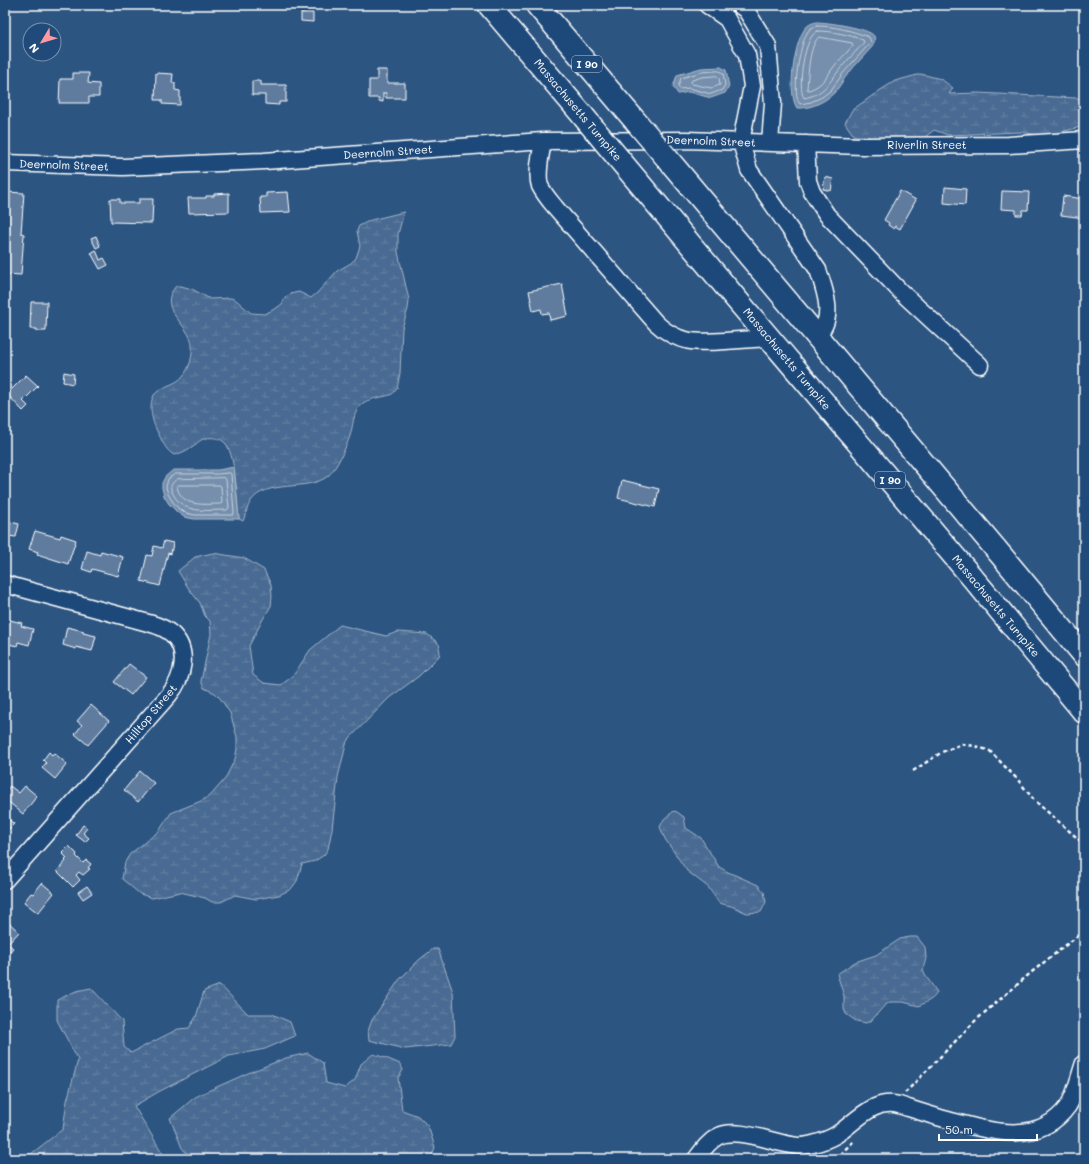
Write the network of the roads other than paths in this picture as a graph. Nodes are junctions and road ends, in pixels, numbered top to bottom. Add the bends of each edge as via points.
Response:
1 (489, 5) edge
2 (538, 5) edge
3 (708, 5) edge
4 (739, 5) edge
5 (543, 141) junction
6 (741, 142) junction
7 (770, 142) junction
8 (1082, 142) edge
9 (806, 144) junction
10 (5, 163) edge
11 (816, 336) junction
12 (769, 338) junction
13 (980, 364) dead end
14 (5, 584) edge
15 (1084, 655) edge
16 (1084, 712) edge
17 (5, 880) edge
18 (1084, 1064) edge
19 (696, 1159) edge

1 - 12 highway, Massachusetts Turnpike / I 90, bridge
2 - 11 highway, I 90, bridge
3 - 6 street via 727,19 747,55 752,86
4 - 7 street via 746,10 768,46 773,103
5 - 6 street, Deernolm Street
5 - 10 street, Deernolm Street via 264,161 123,167
5 - 12 street via 538,175 543,191 661,328 677,337 696,342
6 - 7 street, Deernolm Street
6 - 11 street via 749,170 818,270 828,307 826,323
7 - 9 street, Riverlin Street
8 - 9 street, Riverlin Street via 863,146
9 - 13 street via 808,181 827,215 901,292
11 - 15 highway, I 90
12 - 16 highway, Massachusetts Turnpike / I 90
14 - 17 street, Hilltop Street via 163,628 178,642 183,663 179,680 169,696
18 - 19 street via 1069,1105 1056,1119 1037,1130 1008,1133 990,1131 894,1103 871,1108 834,1136 813,1144 788,1145 760,1137 731,1133 718,1136

